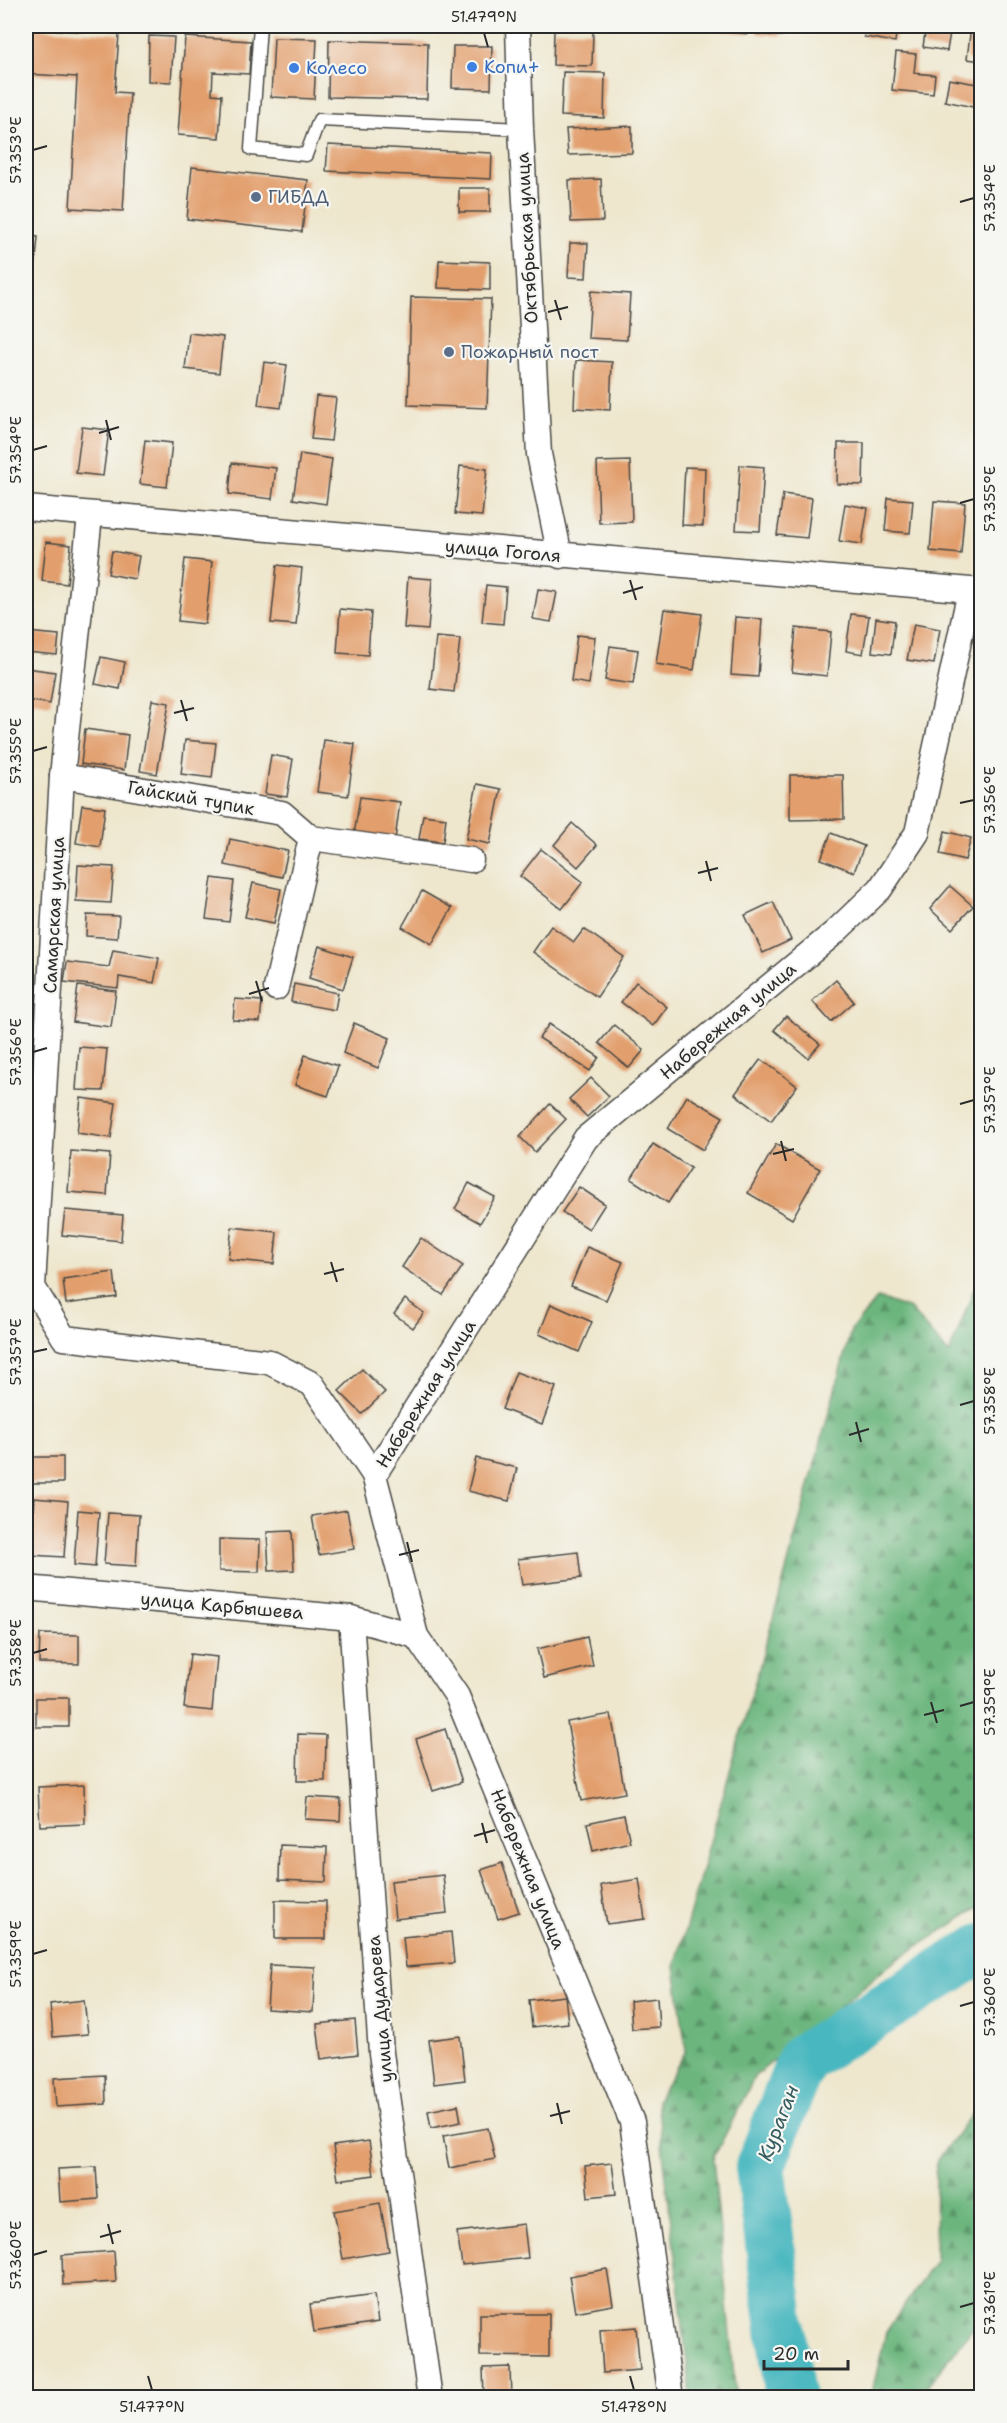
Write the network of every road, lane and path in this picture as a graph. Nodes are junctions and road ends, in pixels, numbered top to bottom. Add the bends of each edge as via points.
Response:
1 (260, 26) edge
2 (518, 26) edge
3 (521, 129) junction
4 (26, 508) edge
5 (90, 516) junction
6 (560, 556) junction
7 (976, 591) edge
8 (62, 776) junction
9 (311, 838) junction
10 (471, 860) dead end
11 (276, 988) dead end
12 (374, 1475) junction
13 (26, 1588) edge
14 (351, 1618) junction
15 (416, 1636) junction
16 (430, 2397) edge
17 (671, 2397) edge

1 - 3 lane via 251,149 306,155 319,120
2 - 3 street, Октябрьская улица
3 - 6 street, Октябрьская улица via 539,454
4 - 5 street, улица Гоголя
5 - 6 street, улица Гоголя
5 - 8 street, Самарская улица
6 - 7 street, улица Гоголя
7 - 12 street, Набережная улица via 917,833 880,890 834,933 586,1138
8 - 9 street, Гайский тупик via 282,813
8 - 12 street, Самарская улица via 33,1287 63,1338 269,1362 312,1384
9 - 10 street
9 - 11 street
12 - 15 street, Набережная улица
13 - 14 street, улица Карбышева
14 - 15 street, улица Карбышева
14 - 16 street, улица Дударева via 381,2053
15 - 17 street, Набережная улица via 457,1695 632,2122

